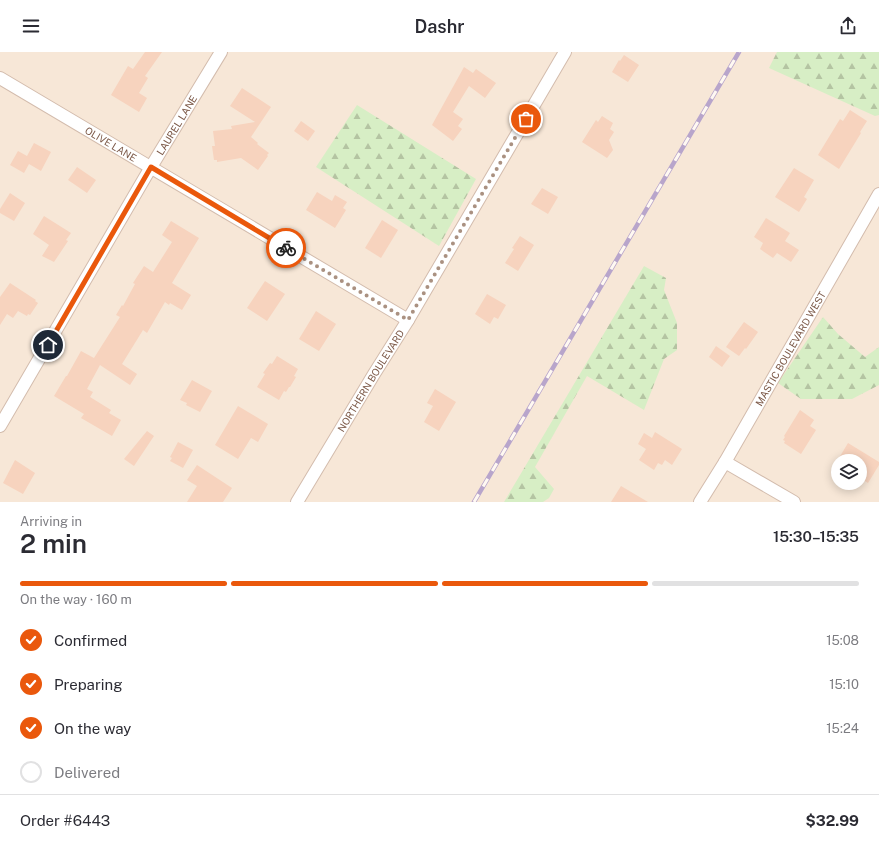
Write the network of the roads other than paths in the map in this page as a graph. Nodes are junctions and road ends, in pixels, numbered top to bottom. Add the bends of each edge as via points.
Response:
1 (221, 52) edge
2 (565, 52) edge
3 (0, 78) edge
4 (151, 167) junction
5 (879, 194) edge
6 (408, 320) junction
7 (0, 426) edge
8 (725, 462) junction
9 (297, 502) edge
10 (700, 502) edge
11 (794, 502) edge

1 - 4 street, LAUREL LANE
2 - 6 street, NORTHERN BOULEVARD
3 - 4 street, OLIVE LANE
4 - 6 street, OLIVE LANE
4 - 7 street, LAUREL LANE
5 - 8 street, MASTIC BOULEVARD WEST
6 - 9 street, NORTHERN BOULEVARD
8 - 10 street, MASTIC BOULEVARD WEST
8 - 11 street

